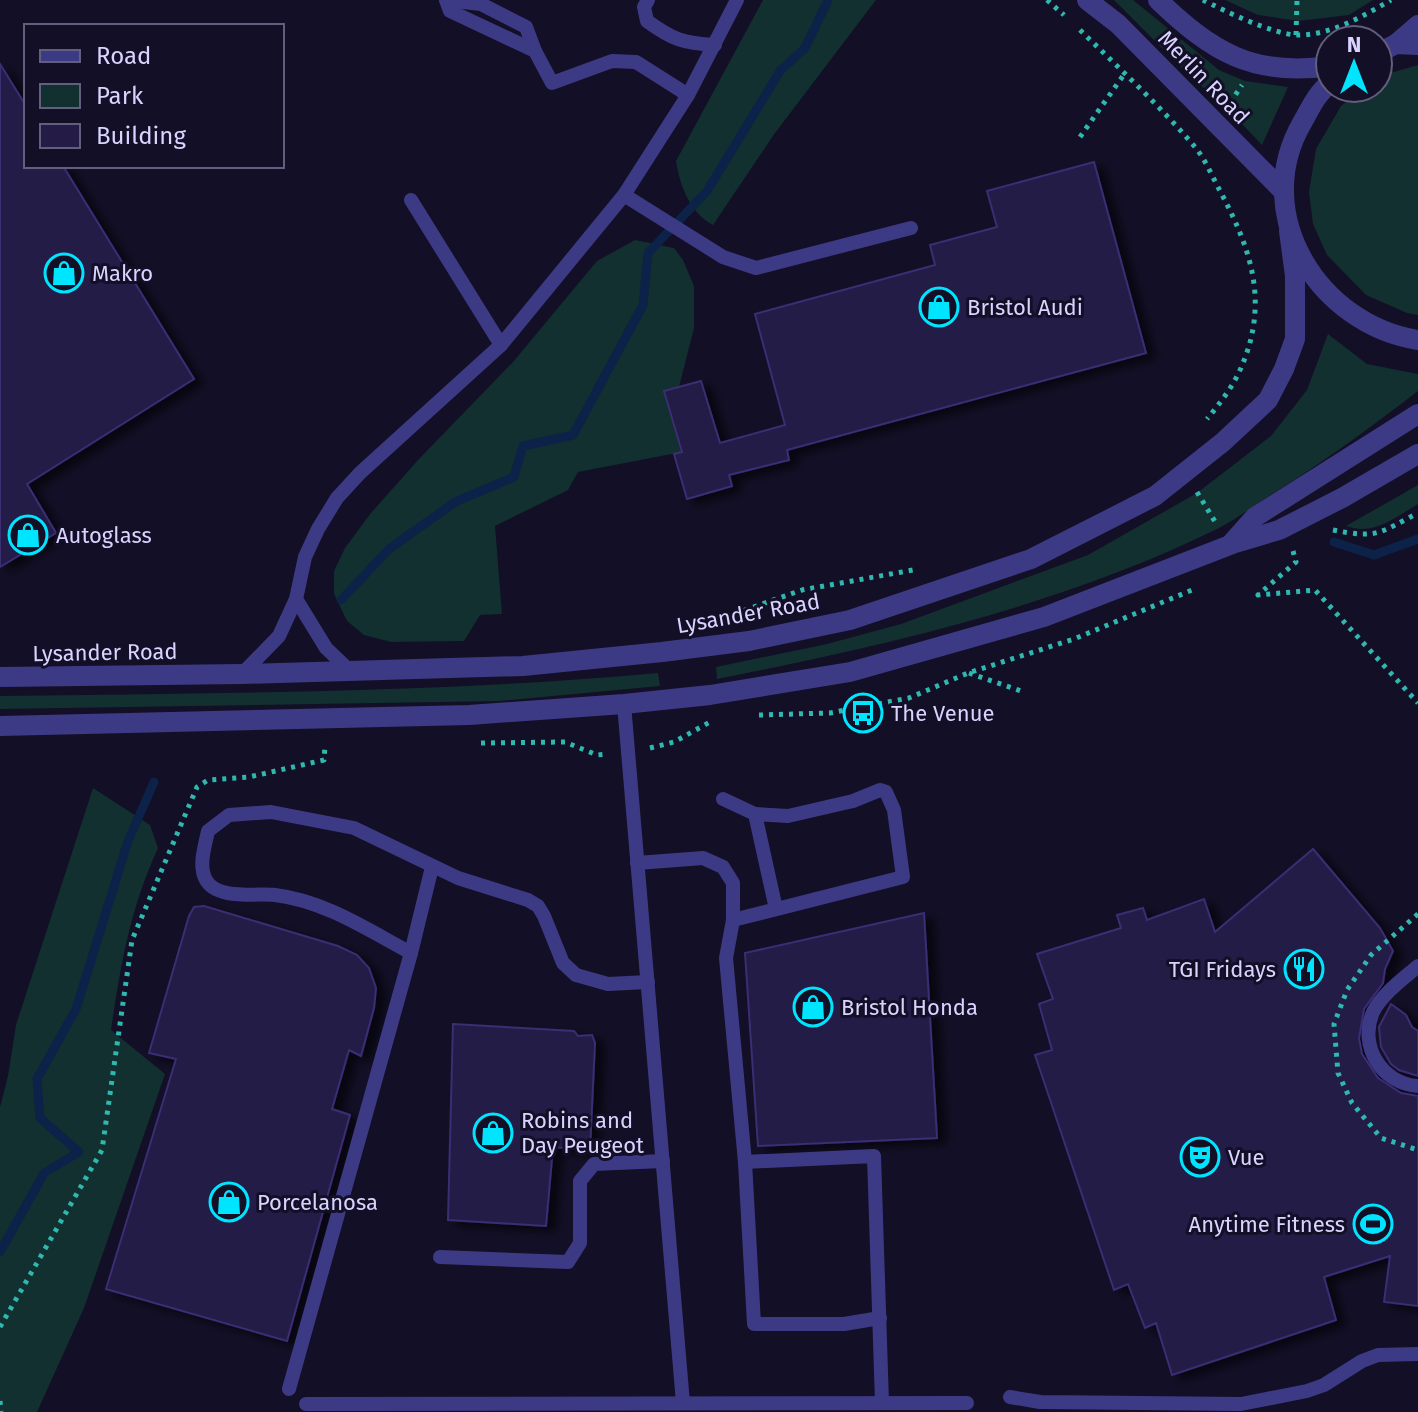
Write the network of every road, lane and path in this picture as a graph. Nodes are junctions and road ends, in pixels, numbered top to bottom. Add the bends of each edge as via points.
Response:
1 (446, 0) edge
2 (648, 0) edge
3 (737, 0) edge
4 (1047, 0) edge
5 (1087, 0) edge
6 (1158, 0) edge
7 (1203, 0) edge
8 (1297, 0) edge
9 (1391, 0) edge
10 (1068, 19) dead end
11 (1418, 25) edge
12 (1079, 29) dead end
13 (1296, 35) junction
14 (1394, 44) edge
15 (715, 45) junction
16 (1418, 45) edge
17 (1142, 48) junction
18 (1394, 48) edge
19 (1314, 68) edge
20 (1125, 73) junction
21 (688, 95) junction
22 (1314, 103) edge
23 (1080, 137) dead end
24 (1284, 192) junction
25 (624, 195) junction
26 (411, 200) dead end
27 (911, 228) dead end
28 (1289, 231) junction
29 (1418, 340) edge
30 (501, 345) junction
31 (1418, 414) edge
32 (1205, 422) dead end
33 (1418, 454) edge
34 (1184, 472) junction
35 (1230, 545) junction
36 (1291, 546) dead end
37 (927, 568) dead end
38 (296, 599) junction
39 (717, 620) dead end
40 (350, 671) junction
41 (968, 673) dead end
42 (242, 674) junction
43 (0, 677) edge
44 (1024, 692) dead end
45 (1418, 703) edge
46 (624, 704) junction
47 (0, 726) edge
48 (325, 745) dead end
49 (723, 799) dead end
50 (755, 814) junction
51 (637, 863) junction
52 (432, 867) junction
53 (776, 909) junction
54 (733, 920) junction
55 (411, 953) junction
56 (1418, 966) edge
57 (648, 982) junction
58 (1418, 1086) edge
59 (663, 1161) junction
60 (745, 1162) junction
61 (440, 1257) dead end
62 (880, 1318) junction
63 (0, 1327) edge
64 (1418, 1354) edge
65 (289, 1389) dead end
66 (1010, 1397) dead end
67 (0, 1401) edge
68 (683, 1403) junction
69 (882, 1403) junction
70 (967, 1403) dead end
71 (306, 1404) dead end
72 (1, 1412) edge

1 - 21 lane via 481,4 526,27 552,83 612,61 636,62
2 - 15 lane via 647,21 672,39
3 - 15 lane
4 - 10 path
5 - 17 street, Merlin Road
6 - 19 street, Merlin Road via 1217,50 1257,65
7 - 13 path via 1242,19
8 - 13 path
9 - 13 path via 1348,24
11 - 14 street
12 - 20 path
15 - 21 lane
16 - 18 street
17 - 20 path
17 - 24 street, Merlin Road
20 - 23 path
20 - 32 path via 1197,149 1250,255 1256,297 1252,333 1243,363
21 - 25 lane
22 - 24 street, Lysander Road via 1292,141
24 - 28 street, Lysander Road
25 - 27 lane via 723,257 756,268
25 - 30 lane
26 - 30 lane
28 - 29 street via 1306,269 1352,316
28 - 34 street, Lysander Road via 1295,339 1284,369 1268,400
30 - 38 lane via 337,498 305,557
31 - 35 street via 1255,517
33 - 35 street via 1279,530
34 - 35 path
34 - 40 street, Lysander Road via 1155,496 1031,559 850,620 749,641 646,654 523,666
35 - 46 street via 1044,617 850,672
36 - 45 path via 1296,562 1258,595 1315,590
37 - 39 path via 802,590
38 - 40 lane via 326,648
38 - 42 lane via 279,636
40 - 42 street, Lysander Road
41 - 44 path
42 - 43 street, Lysander Road
46 - 47 street via 469,715
46 - 51 lane
48 - 63 path via 324,760 249,777 208,780 197,787 132,940 102,1150
49 - 50 lane
50 - 53 lane
50 - 53 lane via 788,816 880,790 894,810 903,877
51 - 54 lane via 703,858 723,867 733,883
51 - 57 lane
52 - 55 lane
52 - 55 lane via 354,828 271,812 229,815 208,831 202,860 205,879 214,888 317,904
52 - 57 lane via 538,906 563,963 576,975 608,984
53 - 54 lane
54 - 60 lane via 726,958
55 - 65 lane
56 - 58 lane via 1374,1011 1368,1030 1379,1067 1394,1080
57 - 59 lane
59 - 61 lane via 594,1164 580,1181 580,1243 568,1262
59 - 68 lane
60 - 62 lane via 754,1324 844,1324
60 - 62 lane via 874,1156
62 - 69 lane
64 - 66 lane via 1378,1355 1324,1385 1241,1404 1040,1402
67 - 72 path
68 - 69 lane
68 - 71 lane
69 - 70 lane

